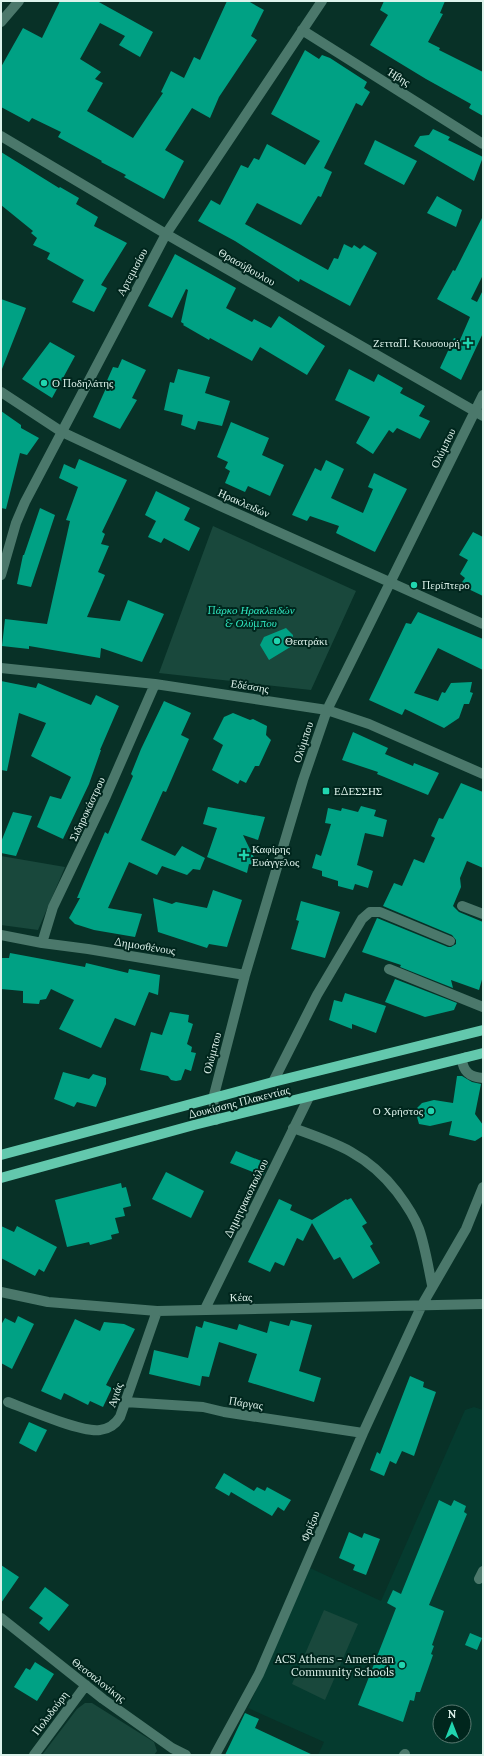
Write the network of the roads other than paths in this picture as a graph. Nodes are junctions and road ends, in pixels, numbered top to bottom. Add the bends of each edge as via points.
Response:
1 (19, 1) edge
2 (322, 1) edge
3 (1, 22) edge
4 (302, 30) junction
5 (1, 136) edge
6 (483, 144) edge
7 (166, 234) junction
8 (1, 392) edge
9 (483, 395) edge
10 (479, 414) edge
11 (62, 432) junction
12 (1, 575) edge
13 (390, 581) junction
14 (483, 624) edge
15 (1, 668) edge
16 (155, 684) junction
17 (326, 710) junction
18 (483, 774) edge
19 (462, 906) dead end
20 (483, 914) edge
21 (1, 934) edge
22 (450, 941) dead end
23 (42, 943) junction
24 (389, 969) dead end
25 (245, 975) junction
26 (483, 1007) edge
27 (483, 1030) edge
28 (483, 1053) edge
29 (467, 1057) junction
30 (483, 1078) edge
31 (273, 1082) junction
32 (309, 1097) junction
33 (213, 1098) junction
34 (216, 1120) junction
35 (293, 1128) junction
36 (1, 1155) edge
37 (1, 1178) edge
38 (483, 1187) edge
39 (432, 1285) junction
40 (1, 1292) edge
41 (483, 1304) edge
42 (422, 1305) junction
43 (205, 1309) junction
44 (157, 1311) junction
45 (8, 1402) dead end
46 (125, 1402) junction
47 (363, 1434) junction
48 (2, 1620) edge
49 (86, 1685) junction
50 (170, 1751) edge
51 (34, 1755) edge
52 (186, 1755) edge
53 (215, 1755) edge

1 - 3 street
2 - 4 street, Αρτεμισίου
4 - 6 street, Ήβης
4 - 7 street, Αρτεμισίου
5 - 7 street, Θρασύβουλου
7 - 10 street, Θρασύβουλου
7 - 11 street, Αρτεμισίου
8 - 11 street, Ηρακλειδών
9 - 10 street, Ολύμπου
10 - 13 street, Ολύμπου
11 - 12 street, Αρτεμισίου via 16,523
11 - 13 street, Ηρακλειδών via 218,506
13 - 14 street, Ηρακλειδών
13 - 17 street, Ολύμπου
15 - 16 street, Εδέσσης
16 - 17 street, Εδέσσης
16 - 23 street, Σιδηροκάστρου via 106,796 53,907
17 - 18 street, Εδέσσης via 369,724
17 - 25 street, Ολύμπου
19 - 20 street
21 - 23 street, Δημοσθένους
22 - 31 street via 380,912 366,914 317,995
23 - 25 street, Δημοσθένους
24 - 26 street
25 - 33 street, Ολύμπου
27 - 31 main road, Δουκίσσης Πλακεντίας
28 - 29 main road, Δουκίσσης Πλακεντίας
29 - 30 street via 462,1059 466,1072
29 - 32 main road, Δουκίσσης Πλακεντίας
31 - 33 main road, Δουκίσσης Πλακεντίας
32 - 34 main road, Δουκίσσης Πλακεντίας
32 - 35 street, Δημητρακοπούλου
33 - 34 street, Ολύμπου
33 - 36 main road, Δουκίσσης Πλακεντίας
34 - 37 main road, Δουκίσσης Πλακεντίας
35 - 39 street via 348,1149 385,1177 409,1208 419,1229
35 - 43 street, Δημητρακοπούλου
38 - 39 street, Φρίξου via 466,1229
39 - 42 street, Φρίξου
40 - 44 street, Κέας via 48,1302
41 - 42 street, Κέας
42 - 43 street, Κέας
42 - 47 street, Φρίξου
43 - 44 street, Κέας
44 - 46 street, Αγιάς
45 - 46 street, Αγιάς via 44,1416 98,1430 116,1424
46 - 47 street, Πάργας via 203,1406 224,1412
47 - 53 street, Φρίξου via 259,1674
48 - 49 street, Θεσσαλονίκης
49 - 50 street, Θεσσαλονίκης
49 - 51 street, Πολυδούρη
50 - 52 street, Θεσσαλονίκης

